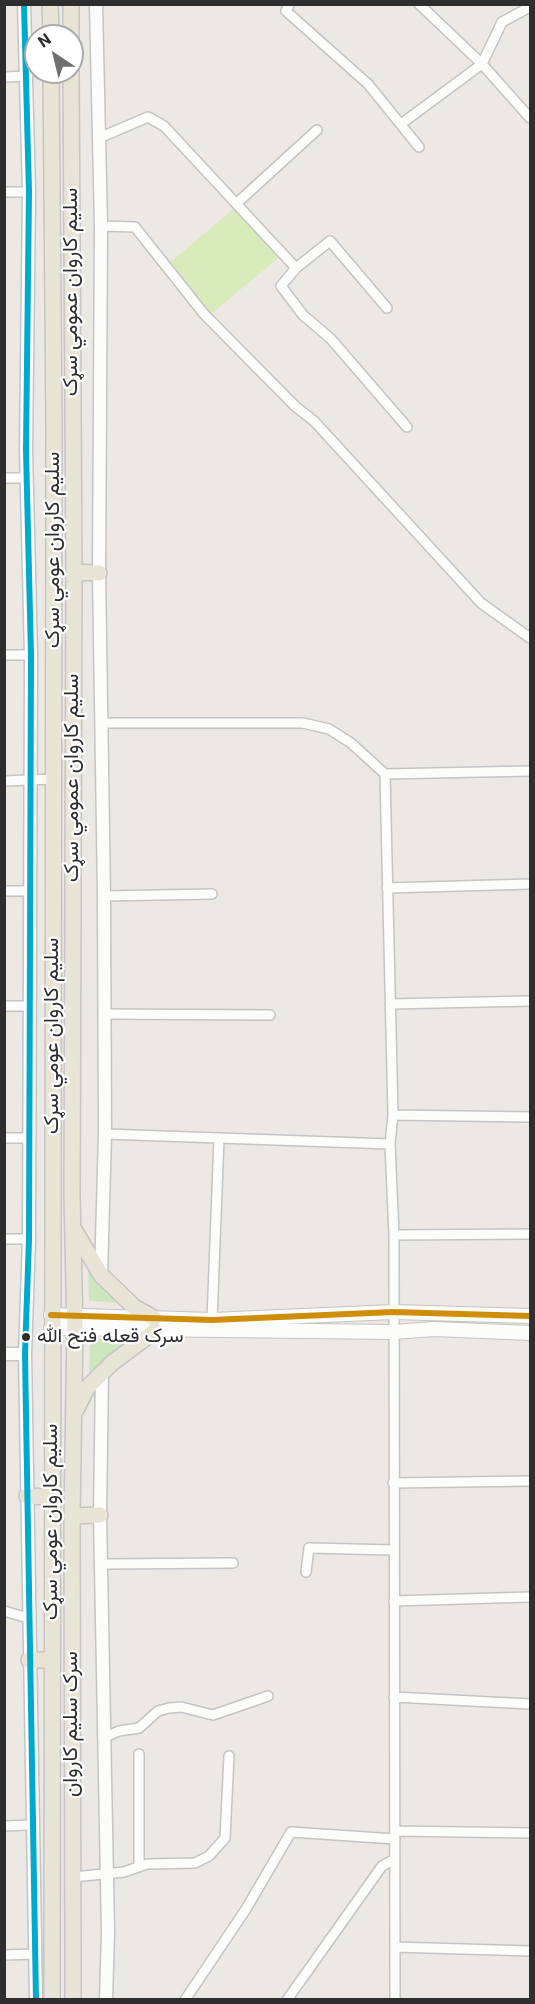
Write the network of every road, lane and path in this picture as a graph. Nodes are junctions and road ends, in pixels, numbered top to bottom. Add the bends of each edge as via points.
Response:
1 (24, 4) edge
2 (50, 4) edge
3 (71, 4) edge
4 (96, 4) edge
5 (289, 4) edge
6 (419, 4) edge
7 (531, 7) edge
8 (25, 24) edge
9 (51, 24) edge
10 (71, 24) edge
11 (482, 64) junction
12 (24, 76) edge
13 (4, 77) edge
14 (28, 84) edge
15 (51, 84) edge
16 (71, 84) edge
17 (531, 118) edge
18 (401, 124) junction
19 (317, 130) dead end
20 (99, 138) junction
21 (419, 147) dead end
22 (4, 192) edge
23 (29, 192) junction
24 (237, 203) junction
25 (101, 226) junction
26 (296, 268) junction
27 (387, 308) dead end
28 (54, 425) junction
29 (407, 427) dead end
30 (73, 428) junction
31 (4, 478) edge
32 (27, 478) junction
33 (74, 572) junction
34 (99, 573) junction
35 (531, 638) edge
36 (4, 655) edge
37 (31, 655) junction
38 (102, 723) junction
39 (531, 771) edge
40 (385, 774) junction
41 (53, 779) junction
42 (4, 782) edge
43 (30, 782) junction
44 (531, 884) edge
45 (387, 888) junction
46 (4, 891) edge
47 (30, 891) junction
48 (212, 894) dead end
49 (104, 896) junction
50 (531, 1001) edge
51 (390, 1004) junction
52 (4, 1006) edge
53 (29, 1006) junction
54 (104, 1014) junction
55 (270, 1015) dead end
56 (393, 1114) junction
57 (531, 1117) edge
58 (105, 1134) junction
59 (4, 1138) edge
60 (29, 1138) junction
61 (219, 1139) junction
62 (390, 1144) junction
63 (73, 1228) junction
64 (531, 1234) edge
65 (393, 1235) junction
66 (4, 1239) edge
67 (29, 1239) junction
68 (101, 1275) junction
69 (393, 1312) junction
70 (531, 1316) edge
71 (212, 1320) junction
72 (51, 1321) junction
73 (75, 1321) junction
74 (155, 1324) junction
75 (393, 1332) junction
76 (531, 1333) edge
77 (4, 1354) edge
78 (25, 1354) junction
79 (102, 1373) junction
80 (74, 1413) junction
81 (531, 1480) edge
82 (393, 1483) junction
83 (27, 1496) junction
84 (51, 1497) junction
85 (100, 1515) junction
86 (72, 1516) junction
87 (394, 1550) junction
88 (233, 1563) dead end
89 (103, 1564) junction
90 (306, 1572) dead end
91 (531, 1597) edge
92 (394, 1601) junction
93 (4, 1611) edge
94 (28, 1618) junction
95 (28, 1660) junction
96 (52, 1660) junction
97 (268, 1696) dead end
98 (394, 1697) junction
99 (531, 1704) edge
100 (103, 1738) junction
101 (139, 1754) dead end
102 (229, 1756) dead end
103 (31, 1825) junction
104 (4, 1826) edge
105 (531, 1833) edge
106 (394, 1835) junction
107 (395, 1859) junction
108 (139, 1865) junction
109 (106, 1875) junction
110 (73, 1876) junction
111 (395, 1947) junction
112 (531, 1951) edge
113 (34, 1954) junction
114 (4, 1955) edge
115 (395, 1999) edge
116 (36, 2000) edge
117 (52, 2000) edge
118 (73, 2000) edge
119 (106, 2000) edge
120 (185, 2000) edge
121 (287, 2000) edge

1 - 8 street
2 - 9 main road
3 - 10 main road
4 - 20 street
5 - 18 street via 286,11 368,84
6 - 11 street
7 - 11 street via 502,22
11 - 17 street
11 - 18 street
12 - 13 street
14 - 23 street
15 - 28 main road, سلیم کاروان عومي سړک
16 - 30 main road, سلیم کاروان عمومي سړک
18 - 21 street
19 - 24 street
20 - 24 street via 148,117 164,126
20 - 25 street
22 - 23 street
23 - 32 street
24 - 26 street
25 - 34 street
25 - 35 street via 135,228 204,314 314,421 481,603
26 - 27 street via 330,240
26 - 29 street via 281,286
28 - 30 main road
28 - 41 main road, سلیم کاروان عومي سړک
30 - 33 main road, سلیم کاروان عمومي سړک
31 - 32 street
32 - 37 street
33 - 34 main road
33 - 63 main road, سلیم کاروان عمومي سړک
34 - 38 street
36 - 37 street
37 - 43 street
38 - 40 street via 303,723 329,729
38 - 49 street
39 - 40 street
40 - 45 street
41 - 43 street
41 - 72 main road, سلیم کاروان عومي سړک
42 - 43 street
43 - 47 street
44 - 45 street
45 - 51 street
46 - 47 street
47 - 53 street
48 - 49 street
49 - 54 street
50 - 51 street
51 - 56 street
52 - 53 street
53 - 60 street
54 - 55 street
54 - 58 street
56 - 57 street
56 - 62 street
58 - 61 street
58 - 68 street
59 - 60 street
60 - 67 street
61 - 62 street
61 - 71 street
62 - 65 street
63 - 68 main road
63 - 73 main road, سلیم کاروان عمومي سړک
64 - 65 street
65 - 69 street
66 - 67 street
67 - 78 street
68 - 74 main road
69 - 70 main road
69 - 71 main road
69 - 75 street
71 - 74 main road
72 - 73 main road
72 - 84 main road, سلیم کاروان عومي سړک
73 - 74 main road
73 - 80 main road, سلیم کاروان عمومي سړک
74 - 75 main road
74 - 79 main road
75 - 76 main road via 435,1329
75 - 82 street
77 - 78 street
78 - 83 street
79 - 80 main road via 87,1388
79 - 85 street
80 - 86 main road, سرک سلیم کاروان
81 - 82 street
82 - 87 street
83 - 84 main road
83 - 94 street
84 - 96 main road, سلیم کاروان عومي سړک
85 - 86 main road
85 - 89 street
86 - 110 main road, سرک سلیم کاروان
87 - 90 street via 309,1548
87 - 92 street
88 - 89 street
89 - 100 street
91 - 92 street
92 - 98 street
93 - 94 street
94 - 95 street
95 - 96 main road
95 - 103 street
96 - 117 main road, سلیم کاروان عومي سړک
97 - 100 street via 213,1715 169,1708 158,1711 139,1728
98 - 99 street
98 - 106 street
100 - 109 street
101 - 108 street
102 - 108 street via 225,1838 220,1845 195,1863
103 - 104 street
103 - 113 street
105 - 106 street
106 - 107 street
106 - 120 street via 291,1832 246,1909
107 - 111 street
107 - 121 street via 382,1866
108 - 109 street
109 - 110 street
109 - 119 street
110 - 118 main road, سرک سلیم کاروان
111 - 112 street
111 - 115 street
113 - 114 street
113 - 116 street

